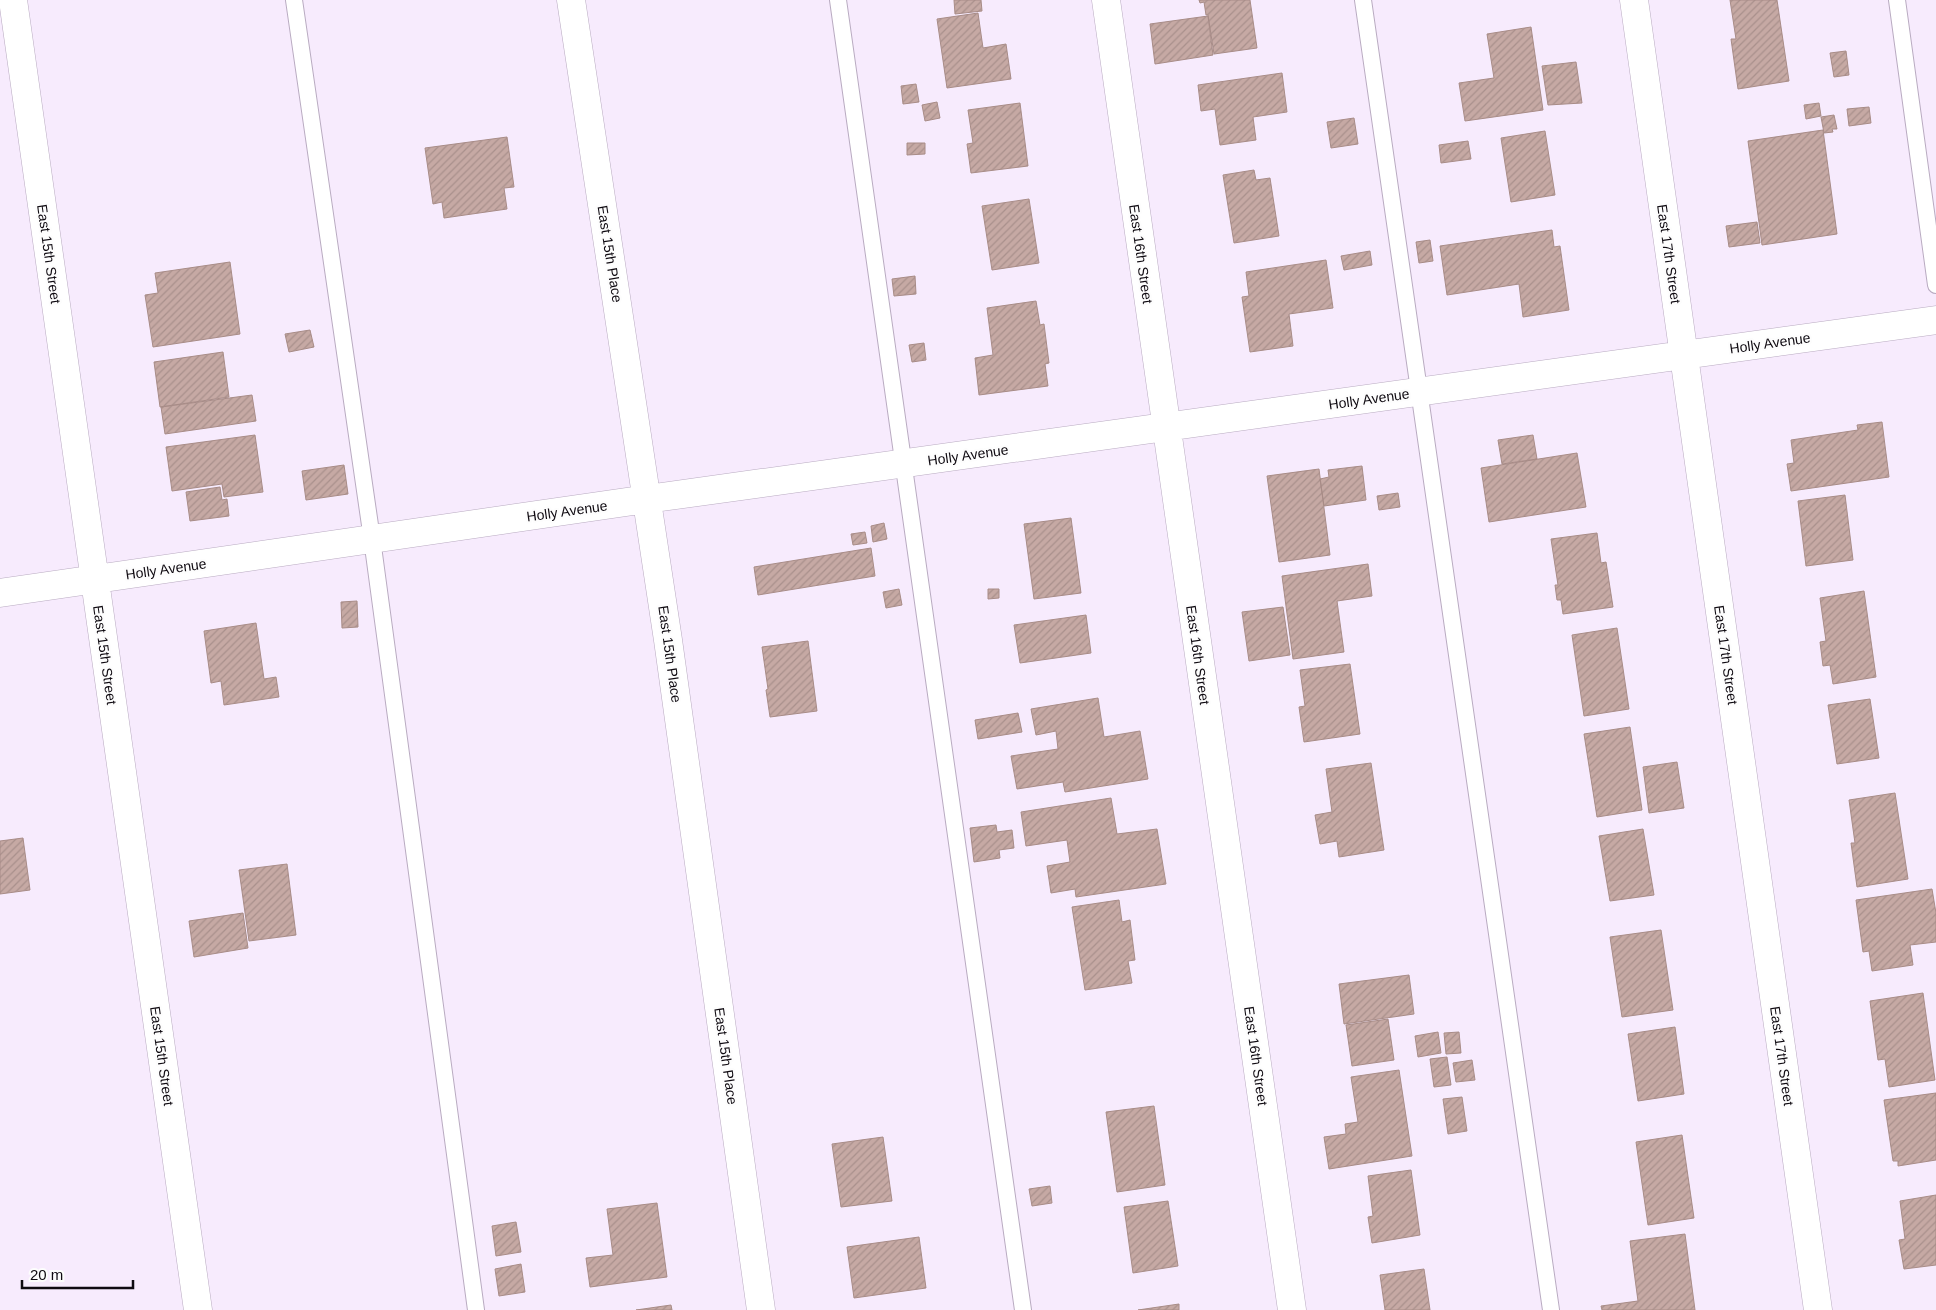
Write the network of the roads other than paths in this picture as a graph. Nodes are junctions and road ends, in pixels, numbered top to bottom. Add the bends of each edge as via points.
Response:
1 (13, 0) edge
2 (294, 0) edge
3 (571, 0) edge
4 (838, 0) edge
5 (1106, 0) edge
6 (1363, 0) edge
7 (1634, 0) edge
8 (1897, 0) edge
9 (1936, 285) edge
10 (1936, 320) edge
11 (1683, 355) junction
12 (1419, 392) junction
13 (1165, 427) junction
14 (904, 464) junction
15 (646, 499) junction
16 (372, 539) junction
17 (94, 579) junction
18 (0, 593) edge
19 (198, 1310) edge
20 (476, 1310) edge
21 (761, 1310) edge
22 (1023, 1310) edge
23 (1292, 1310) edge
24 (1551, 1310) edge
25 (1818, 1310) edge

1 - 17 street, East 15th Street
2 - 16 lane
3 - 15 street, East 15th Place
4 - 14 lane
5 - 13 street, East 16th Street
6 - 12 lane
7 - 11 street, East 17th Street
8 - 9 lane
10 - 11 street, Holly Avenue
11 - 12 street, Holly Avenue
11 - 25 street, East 17th Street
12 - 13 street, Holly Avenue
12 - 24 lane
13 - 14 street, Holly Avenue
13 - 23 street, East 16th Street
14 - 15 street, Holly Avenue
14 - 22 lane
15 - 16 street, Holly Avenue
15 - 21 street, East 15th Place
16 - 17 street, Holly Avenue
16 - 20 lane
17 - 18 street, Holly Avenue
17 - 19 street, East 15th Street

